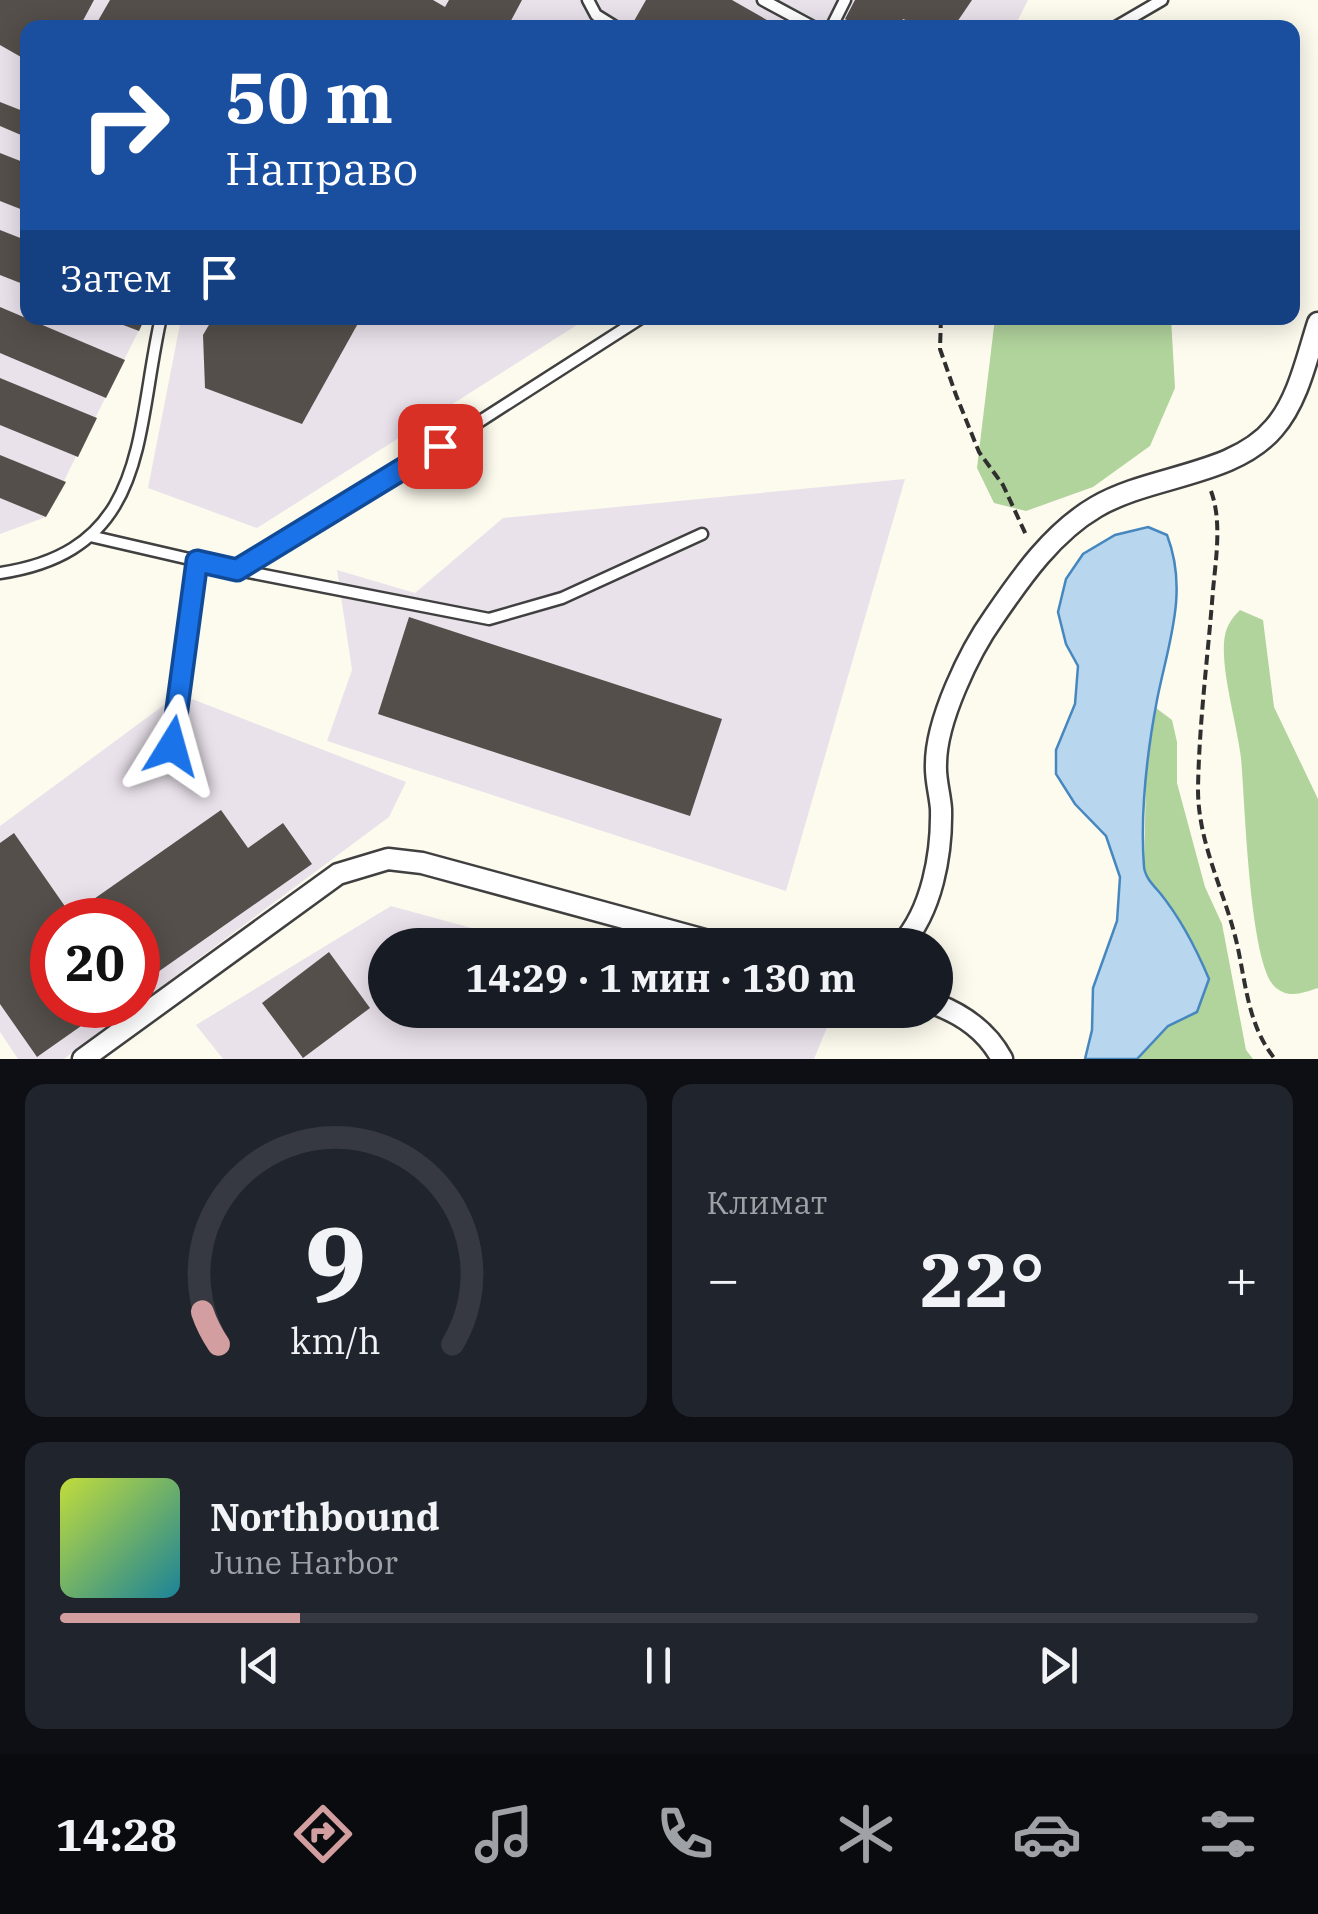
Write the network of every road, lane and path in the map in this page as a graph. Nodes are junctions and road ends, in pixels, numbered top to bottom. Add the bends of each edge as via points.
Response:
1 (588, 0) edge
2 (763, 0) edge
3 (1162, 0) edge
4 (604, 20) edge
5 (800, 20) edge
6 (1128, 20) edge
7 (1318, 323) edge
8 (159, 325) edge
9 (630, 325) edge
10 (941, 325) edge
11 (1203, 468) junction
12 (702, 534) dead end
13 (90, 536) junction
14 (197, 561) junction
15 (1036, 562) junction
16 (237, 570) junction
17 (0, 572) edge
18 (172, 746) dead end
19 (644, 928) edge
20 (913, 928) edge
21 (953, 1011) edge
22 (83, 1059) edge
23 (1002, 1059) edge
24 (1275, 1059) edge

1 - 4 lane
2 - 5 lane
3 - 6 lane
7 - 11 street via 1276,426 1249,452
8 - 13 lane via 134,462 116,508
9 - 16 lane
10 - 15 path via 940,349 956,395
11 - 15 street via 1098,506 1059,532
11 - 24 path via 1216,505 1198,791 1204,841 1250,1008
12 - 16 lane via 562,598 489,620
13 - 14 lane
13 - 17 lane via 55,558
14 - 16 lane
14 - 18 lane
15 - 20 street via 971,652 948,711 935,762 939,848
19 - 22 street via 388,859 338,874
21 - 23 street

